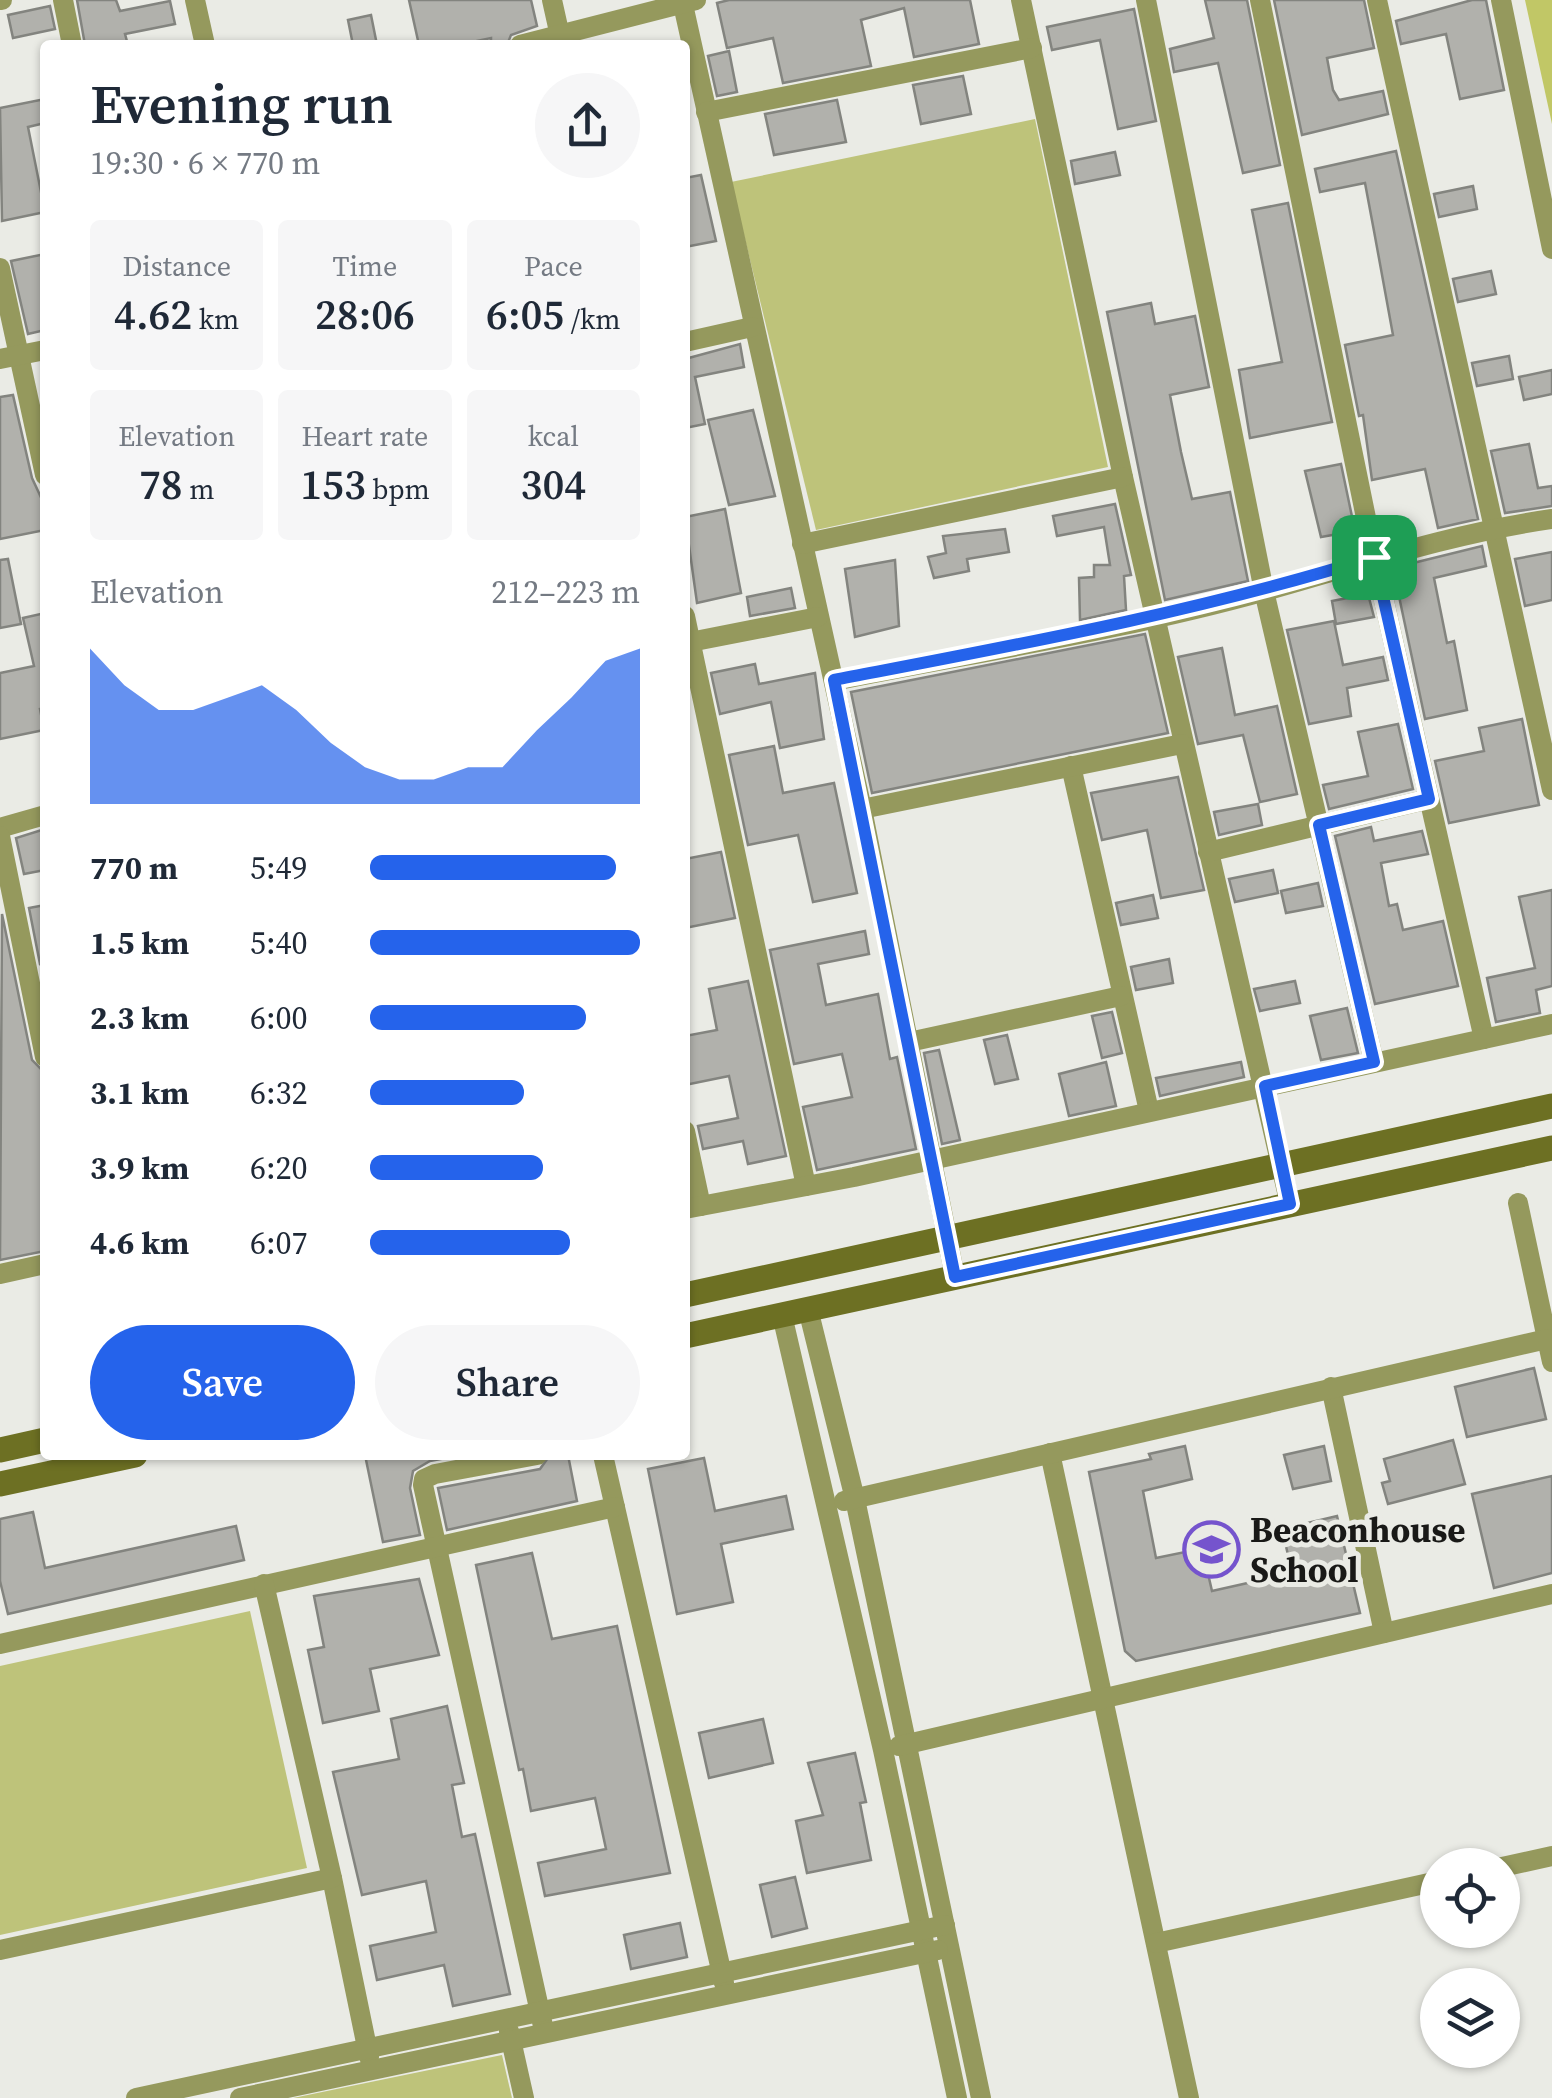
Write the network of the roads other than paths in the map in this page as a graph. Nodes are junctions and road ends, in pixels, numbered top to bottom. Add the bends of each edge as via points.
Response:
1 (63, 0) edge
2 (195, 0) edge
3 (552, 0) edge
4 (1021, 0) edge
5 (1146, 0) edge
6 (1260, 0) edge
7 (1377, 0) edge
8 (1501, 0) edge
9 (687, 1) edge
10 (71, 40) edge
11 (204, 40) edge
12 (560, 40) edge
13 (1032, 48) junction
14 (706, 112) junction
15 (1552, 249) edge
16 (0, 268) edge
17 (752, 327) junction
18 (690, 341) edge
19 (40, 351) edge
20 (9, 357) edge
21 (40, 458) edge
22 (1123, 477) junction
23 (1552, 519) edge
24 (1496, 527) junction
25 (802, 544) junction
26 (1374, 557) junction
27 (1264, 591) junction
28 (1157, 616) junction
29 (818, 618) junction
30 (690, 642) edge
31 (690, 651) edge
32 (834, 680) junction
33 (1182, 744) junction
34 (1071, 766) junction
35 (1552, 790) edge
36 (1429, 799) junction
37 (862, 809) junction
38 (40, 816) edge
39 (1319, 825) junction
40 (0, 828) edge
41 (0, 836) edge
42 (1208, 852) junction
43 (1121, 996) junction
44 (1552, 1024) edge
45 (40, 1033) edge
46 (1484, 1039) junction
47 (909, 1042) junction
48 (1374, 1062) junction
49 (1265, 1086) junction
50 (1552, 1106) edge
51 (1150, 1111) junction
52 (1552, 1148) edge
53 (932, 1158) junction
54 (1282, 1162) junction
55 (690, 1178) edge
56 (806, 1186) junction
57 (1518, 1202) dead end
58 (1290, 1204) junction
59 (693, 1207) edge
60 (948, 1237) junction
61 (40, 1265) edge
62 (0, 1274) edge
63 (955, 1277) junction
64 (690, 1294) edge
65 (808, 1309) junction
66 (782, 1315) junction
67 (690, 1335) edge
68 (1547, 1339) junction
69 (1552, 1362) edge
70 (1331, 1387) junction
71 (40, 1441) edge
72 (0, 1450) edge
73 (1050, 1452) junction
74 (111, 1460) edge
75 (513, 1460) edge
76 (604, 1460) edge
77 (0, 1484) edge
78 (856, 1498) junction
79 (828, 1505) junction
80 (616, 1506) junction
81 (436, 1546) junction
82 (264, 1584) junction
83 (1552, 1594) edge
84 (1384, 1632) junction
85 (0, 1644) edge
86 (1102, 1699) junction
87 (908, 1744) junction
88 (883, 1750) junction
89 (1552, 1856) edge
90 (1520, 1863) edge
91 (332, 1878) junction
92 (1420, 1885) edge
93 (945, 1925) junction
94 (921, 1930) junction
95 (1156, 1943) junction
96 (950, 1948) junction
97 (0, 1950) edge
98 (926, 1953) junction
99 (721, 1971) junction
100 (727, 1995) junction
101 (542, 2023) junction
102 (509, 2029) junction
103 (367, 2048) junction
104 (372, 2070) junction
105 (194, 2092) edge
106 (136, 2098) edge
107 (240, 2098) edge
108 (524, 2098) edge
109 (957, 2098) edge
110 (981, 2098) edge
111 (1190, 2098) edge

1 - 10 street
2 - 11 street
3 - 12 street
4 - 13 street
5 - 27 street
6 - 26 street
7 - 24 street
8 - 15 street
9 - 12 street
9 - 14 street
13 - 14 street
13 - 22 street
14 - 17 street
16 - 20 street
17 - 18 street
17 - 25 street
19 - 20 street
20 - 21 street
22 - 25 street
22 - 28 street
23 - 24 street
24 - 26 street
24 - 35 street
25 - 29 street
26 - 27 street
26 - 36 street
27 - 28 street
27 - 39 street
28 - 32 street
28 - 33 street
29 - 30 street
29 - 32 street
31 - 56 street
32 - 37 street
33 - 34 street
33 - 42 street
34 - 37 street
34 - 43 street
36 - 39 street
36 - 46 street
37 - 47 street
38 - 40 street
39 - 42 street
39 - 48 street
41 - 45 street
42 - 49 street
43 - 47 street
43 - 51 street
44 - 46 street
46 - 48 street
47 - 53 street
48 - 49 street
49 - 51 street
49 - 54 street
50 - 54 street
51 - 53 street
52 - 58 street
53 - 56 street
53 - 60 street
54 - 58 street
54 - 60 street
55 - 59 street
56 - 59 street
57 - 68 street
58 - 63 street
60 - 63 street
60 - 64 street
61 - 62 street
63 - 65 street
65 - 66 street
65 - 78 street
66 - 67 street
66 - 79 street
68 - 69 street
68 - 70 street
70 - 73 street
70 - 84 street
71 - 72 street
73 - 78 street
73 - 86 street
74 - 77 street
75 - 81 street via 424,1479
76 - 80 street
78 - 79 street
78 - 87 street
79 - 88 street
80 - 81 street
80 - 99 street
81 - 82 street
81 - 101 street
82 - 85 street
82 - 91 street
83 - 84 street
84 - 86 street
86 - 87 street
86 - 95 street
87 - 88 street
87 - 93 street
88 - 94 street
89 - 90 street
91 - 97 street
91 - 103 street
92 - 95 street
93 - 94 street
93 - 96 street
94 - 98 street
94 - 99 street
95 - 111 street
96 - 98 street
96 - 110 street
98 - 100 street
98 - 109 street
99 - 100 street
99 - 101 street
100 - 101 street
101 - 102 street
102 - 103 street
102 - 104 street
102 - 108 street
103 - 104 street
103 - 105 street
104 - 107 street
105 - 106 street

